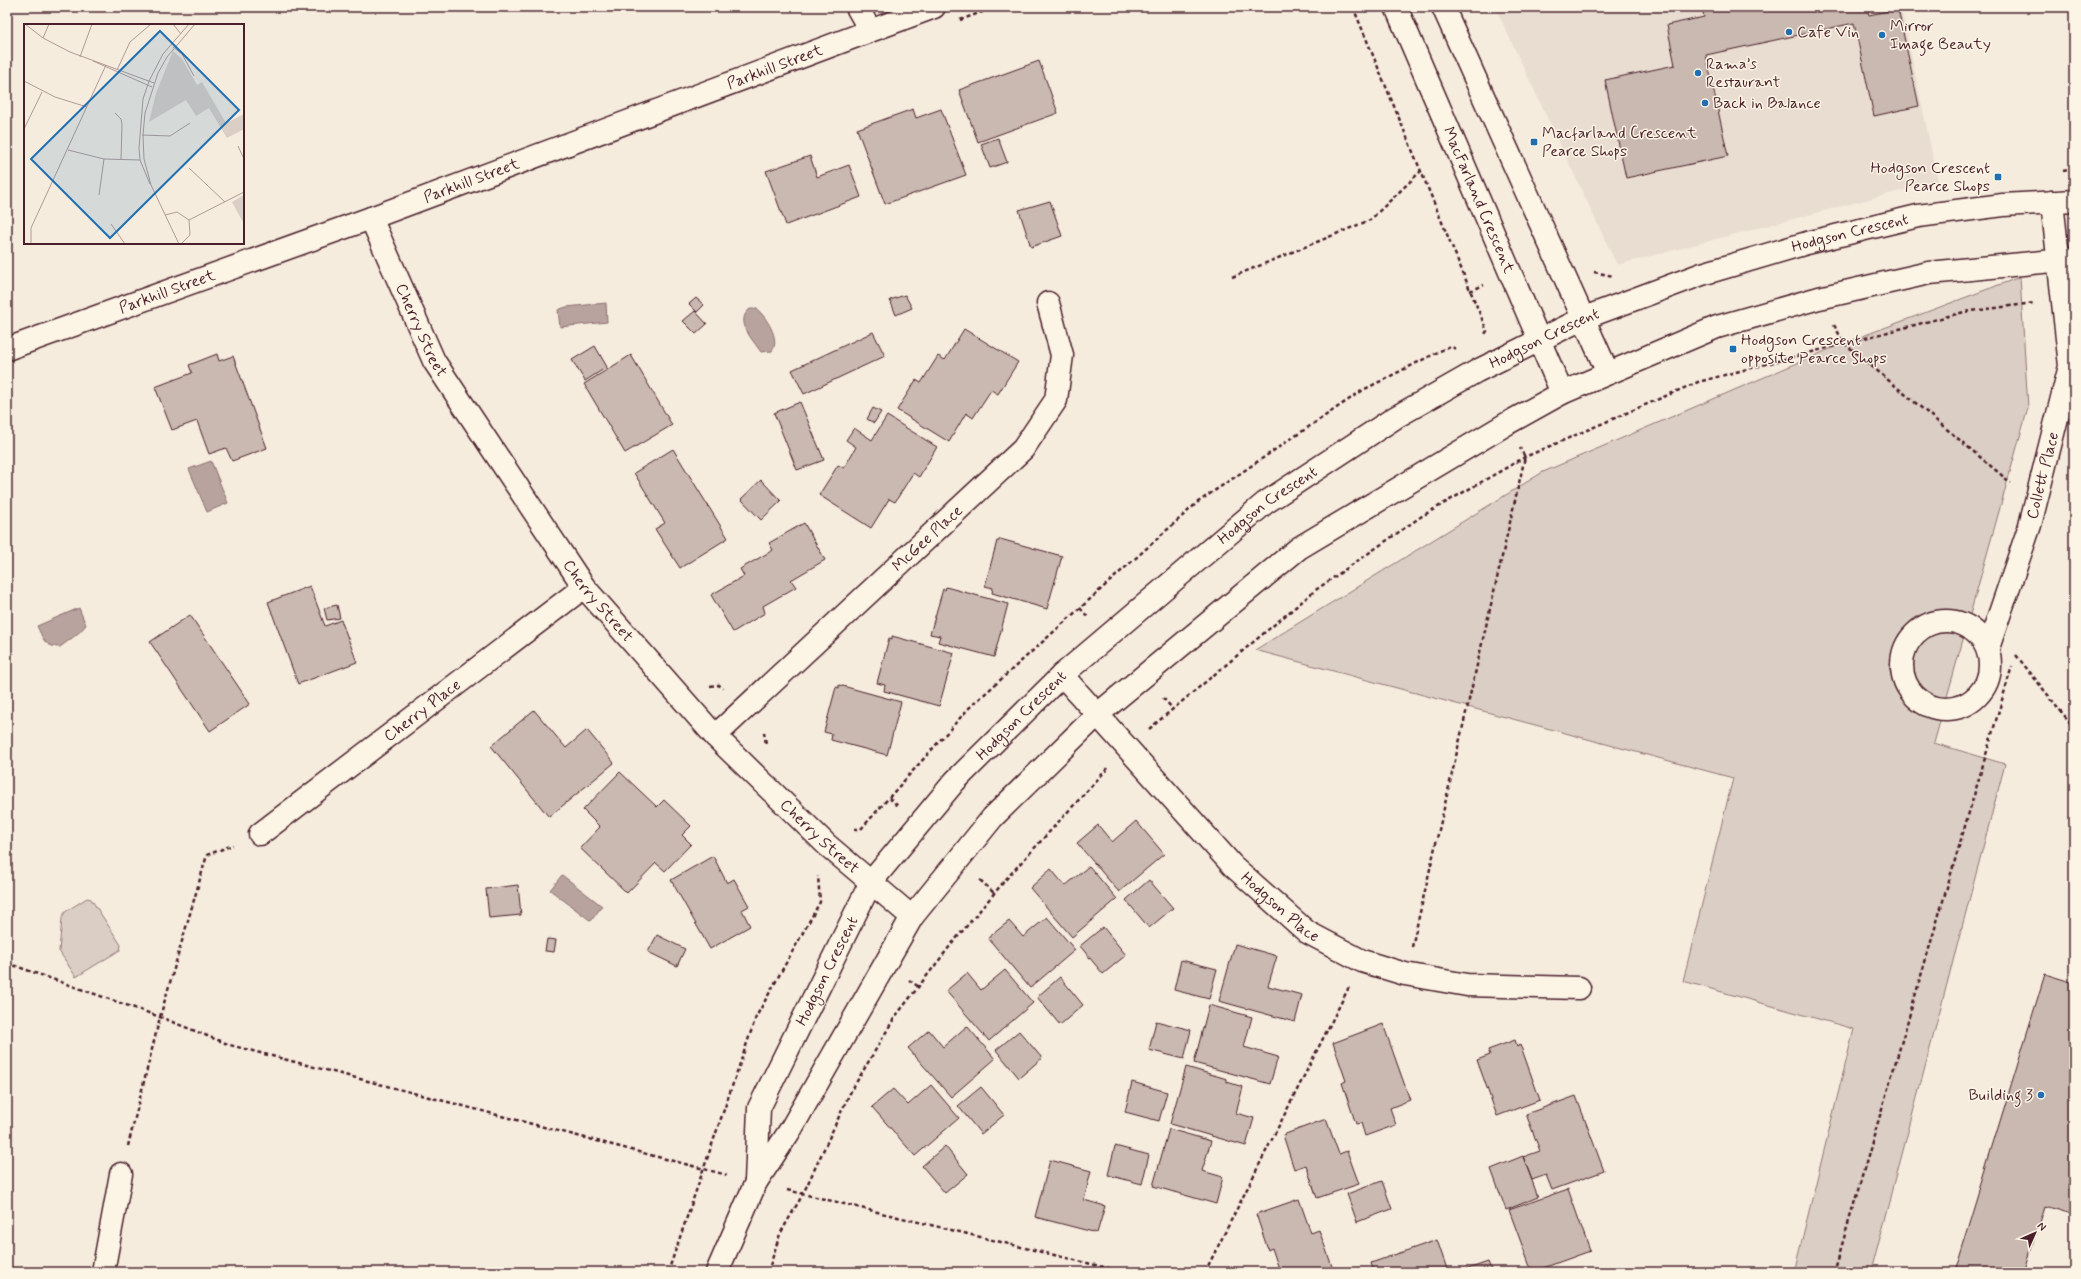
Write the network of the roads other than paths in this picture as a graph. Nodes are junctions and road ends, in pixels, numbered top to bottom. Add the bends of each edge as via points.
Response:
1 (857, 7) edge
2 (934, 7) edge
3 (1396, 7) edge
4 (1443, 7) edge
5 (870, 30) junction
6 (2074, 201) edge
7 (2052, 202) junction
8 (371, 218) junction
9 (2066, 260) edge
10 (1048, 302) dead end
11 (1584, 318) junction
12 (1538, 339) junction
13 (7, 349) edge
14 (1608, 373) junction
15 (1562, 393) junction
16 (584, 587) junction
17 (1988, 648) junction
18 (1062, 675) junction
19 (1098, 714) junction
20 (715, 736) junction
21 (260, 834) road end
22 (871, 882) junction
23 (912, 917) junction
24 (1579, 988) dead end
25 (121, 1174) road end
26 (756, 1182) junction
27 (103, 1272) edge
28 (717, 1272) edge

1 - 5 street
2 - 5 street, Parkhill Street
3 - 12 street, MacFarland Crescent
4 - 11 street
5 - 8 street, Parkhill Street
6 - 7 street, Hodgson Crescent
7 - 9 street, Collett Place
7 - 11 street, Hodgson Crescent via 2003,205 1918,216 1808,243 1702,274
8 - 13 street, Parkhill Street
8 - 16 street, Cherry Street via 434,361
9 - 14 street, Hodgson Crescent via 1929,273 1819,298 1717,327
9 - 17 street, Collett Place via 2063,299 2070,366 2030,525
10 - 20 street, McGee Place via 1062,355 1056,400 1023,449
11 - 12 street, Hodgson Crescent
11 - 14 street
12 - 15 street, MacFarland Crescent
12 - 18 street, Hodgson Crescent via 1477,370 1396,417 1265,503
14 - 15 street, Hodgson Crescent
15 - 19 street, Hodgson Crescent via 1299,548
16 - 20 street, Cherry Street
16 - 21 street, Cherry Place
17 - 17 street, Collett Place via 1991,660 1986,686 1976,698 1964,706 1949,710 1934,708 1921,702 1910,691 1903,678 1901,663 1905,648 1913,635 1924,626 1938,621 1954,621 1968,626 1980,635
18 - 19 street, Hodgson Place
18 - 22 street, Hodgson Crescent via 955,782
19 - 23 street, Hodgson Crescent via 993,817
19 - 24 street, Hodgson Place via 1233,866 1307,932 1362,961 1405,974 1466,985
20 - 22 street, Cherry Street via 827,845
22 - 23 street, Cherry Street
22 - 26 street, Hodgson Crescent via 759,1108
23 - 26 street, Hodgson Crescent via 791,1129
25 - 27 street
26 - 28 street, Hodgson Crescent

